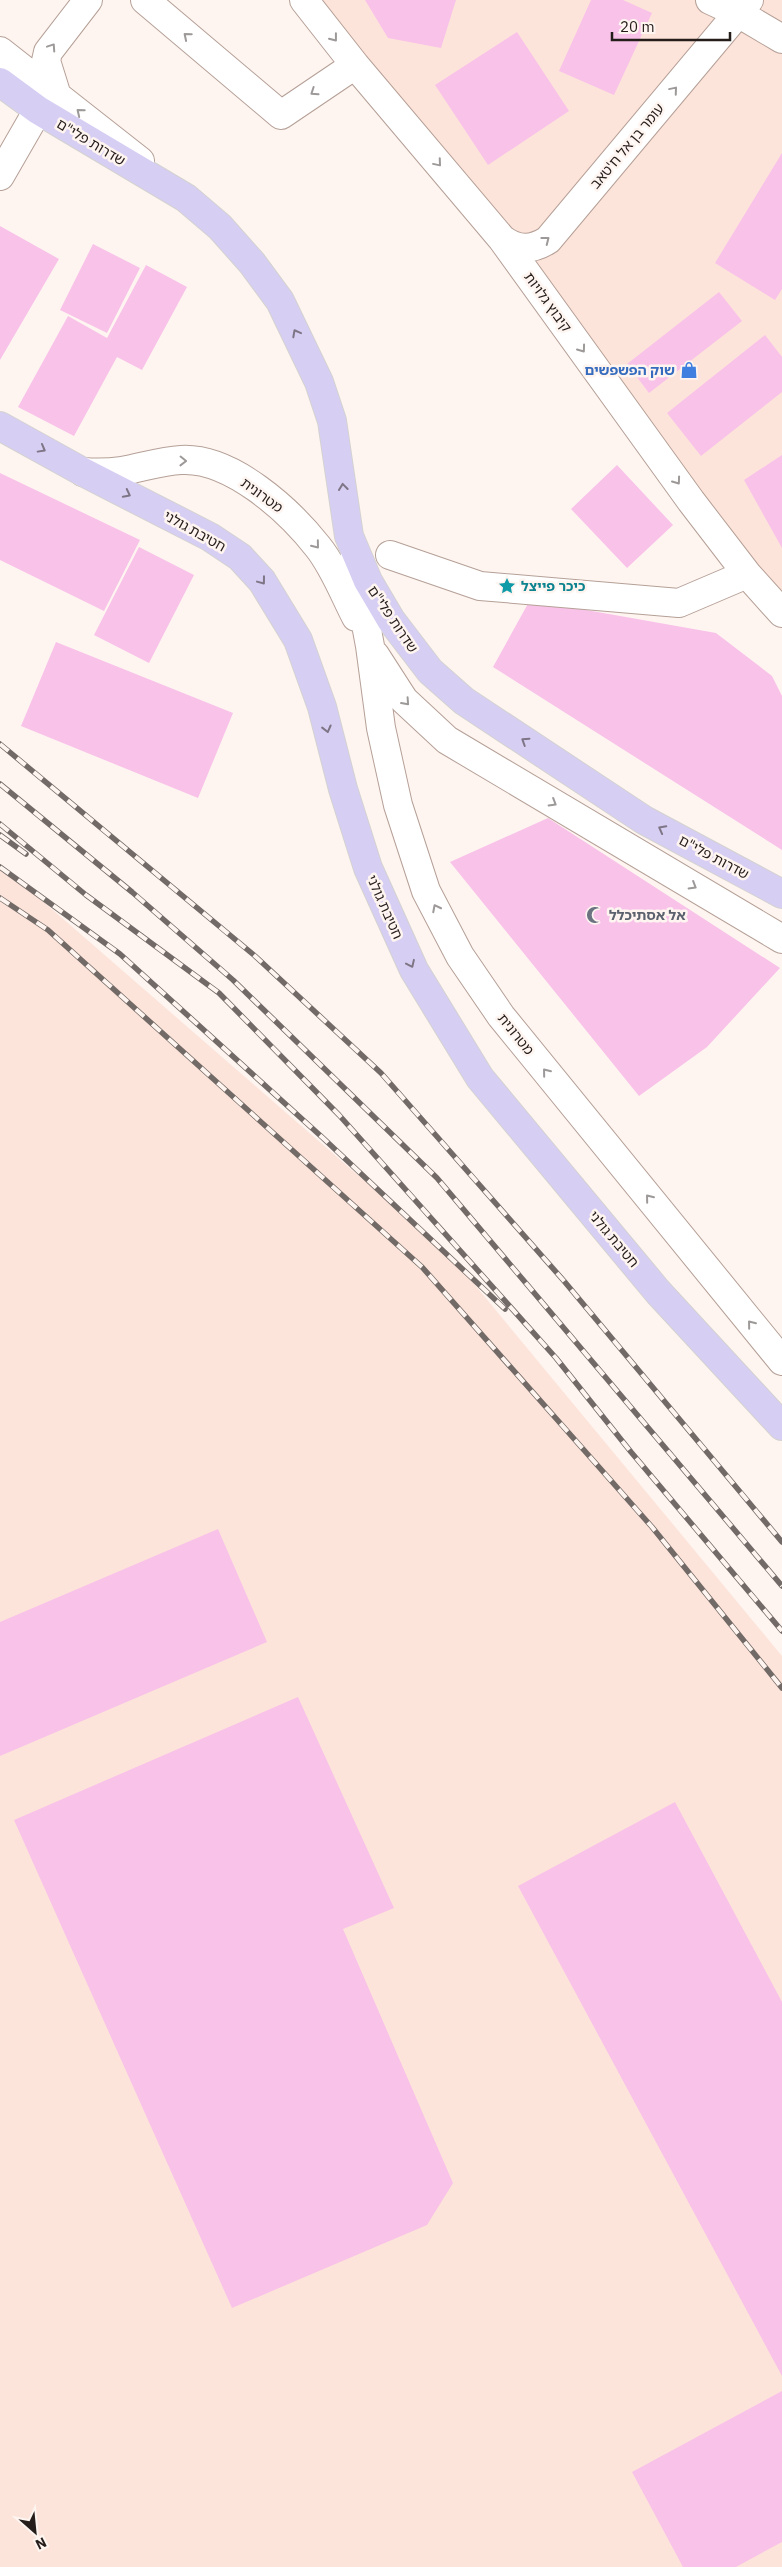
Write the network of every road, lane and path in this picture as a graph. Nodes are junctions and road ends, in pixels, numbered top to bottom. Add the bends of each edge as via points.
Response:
1 (88, 0) edge
2 (145, 0) edge
3 (304, 0) edge
4 (710, 0) edge
5 (743, 7) edge
6 (782, 39) edge
7 (0, 51) edge
8 (355, 64) junction
9 (0, 82) edge
10 (47, 102) junction
11 (0, 176) edge
12 (502, 239) junction
13 (0, 426) edge
14 (83, 472) junction
15 (349, 536) junction
16 (390, 555) dead end
17 (747, 574) junction
18 (782, 613) edge
19 (370, 646) junction
20 (782, 894) edge
21 (782, 939) edge
22 (782, 1361) edge
23 (782, 1426) edge

10 -> 1 street via 48,52
8 -> 2 street via 281,114
3 -> 8 street, קיבוץ גלויות
4 - 5 street
5 - 6 street
12 -> 5 street, עומר בן אל ח'טאב via 525,249 548,240
7 - 10 street
8 -> 12 street, קיבוץ גלויות
9 - 10 highway, שדרות פלי"ם
10 - 11 street
15 -> 10 highway, שדרות פלי"ם via 332,421 302,343 280,302 220,227 186,198
12 -> 17 street, קיבוץ גלויות
13 -> 14 highway, חטיבת גולני
14 -> 19 street, מטרונית via 122,471 182,459 210,463 262,492 290,516 319,548
14 -> 23 highway, חטיבת גולני via 210,537 240,557 262,581 298,640 322,708 368,868 419,978 480,1078 658,1292
15 - 19 street, מטרונית
20 -> 15 highway, שדרות פלי"ם via 644,820 446,687 430,672 391,620 368,582
16 - 17 street via 480,586 679,603
17 - 18 street, קיבוץ גלויות
19 -> 21 street, מטרונית via 404,700 447,740
22 -> 19 street, מטרונית via 501,1016 460,956 426,891 398,805 380,728

